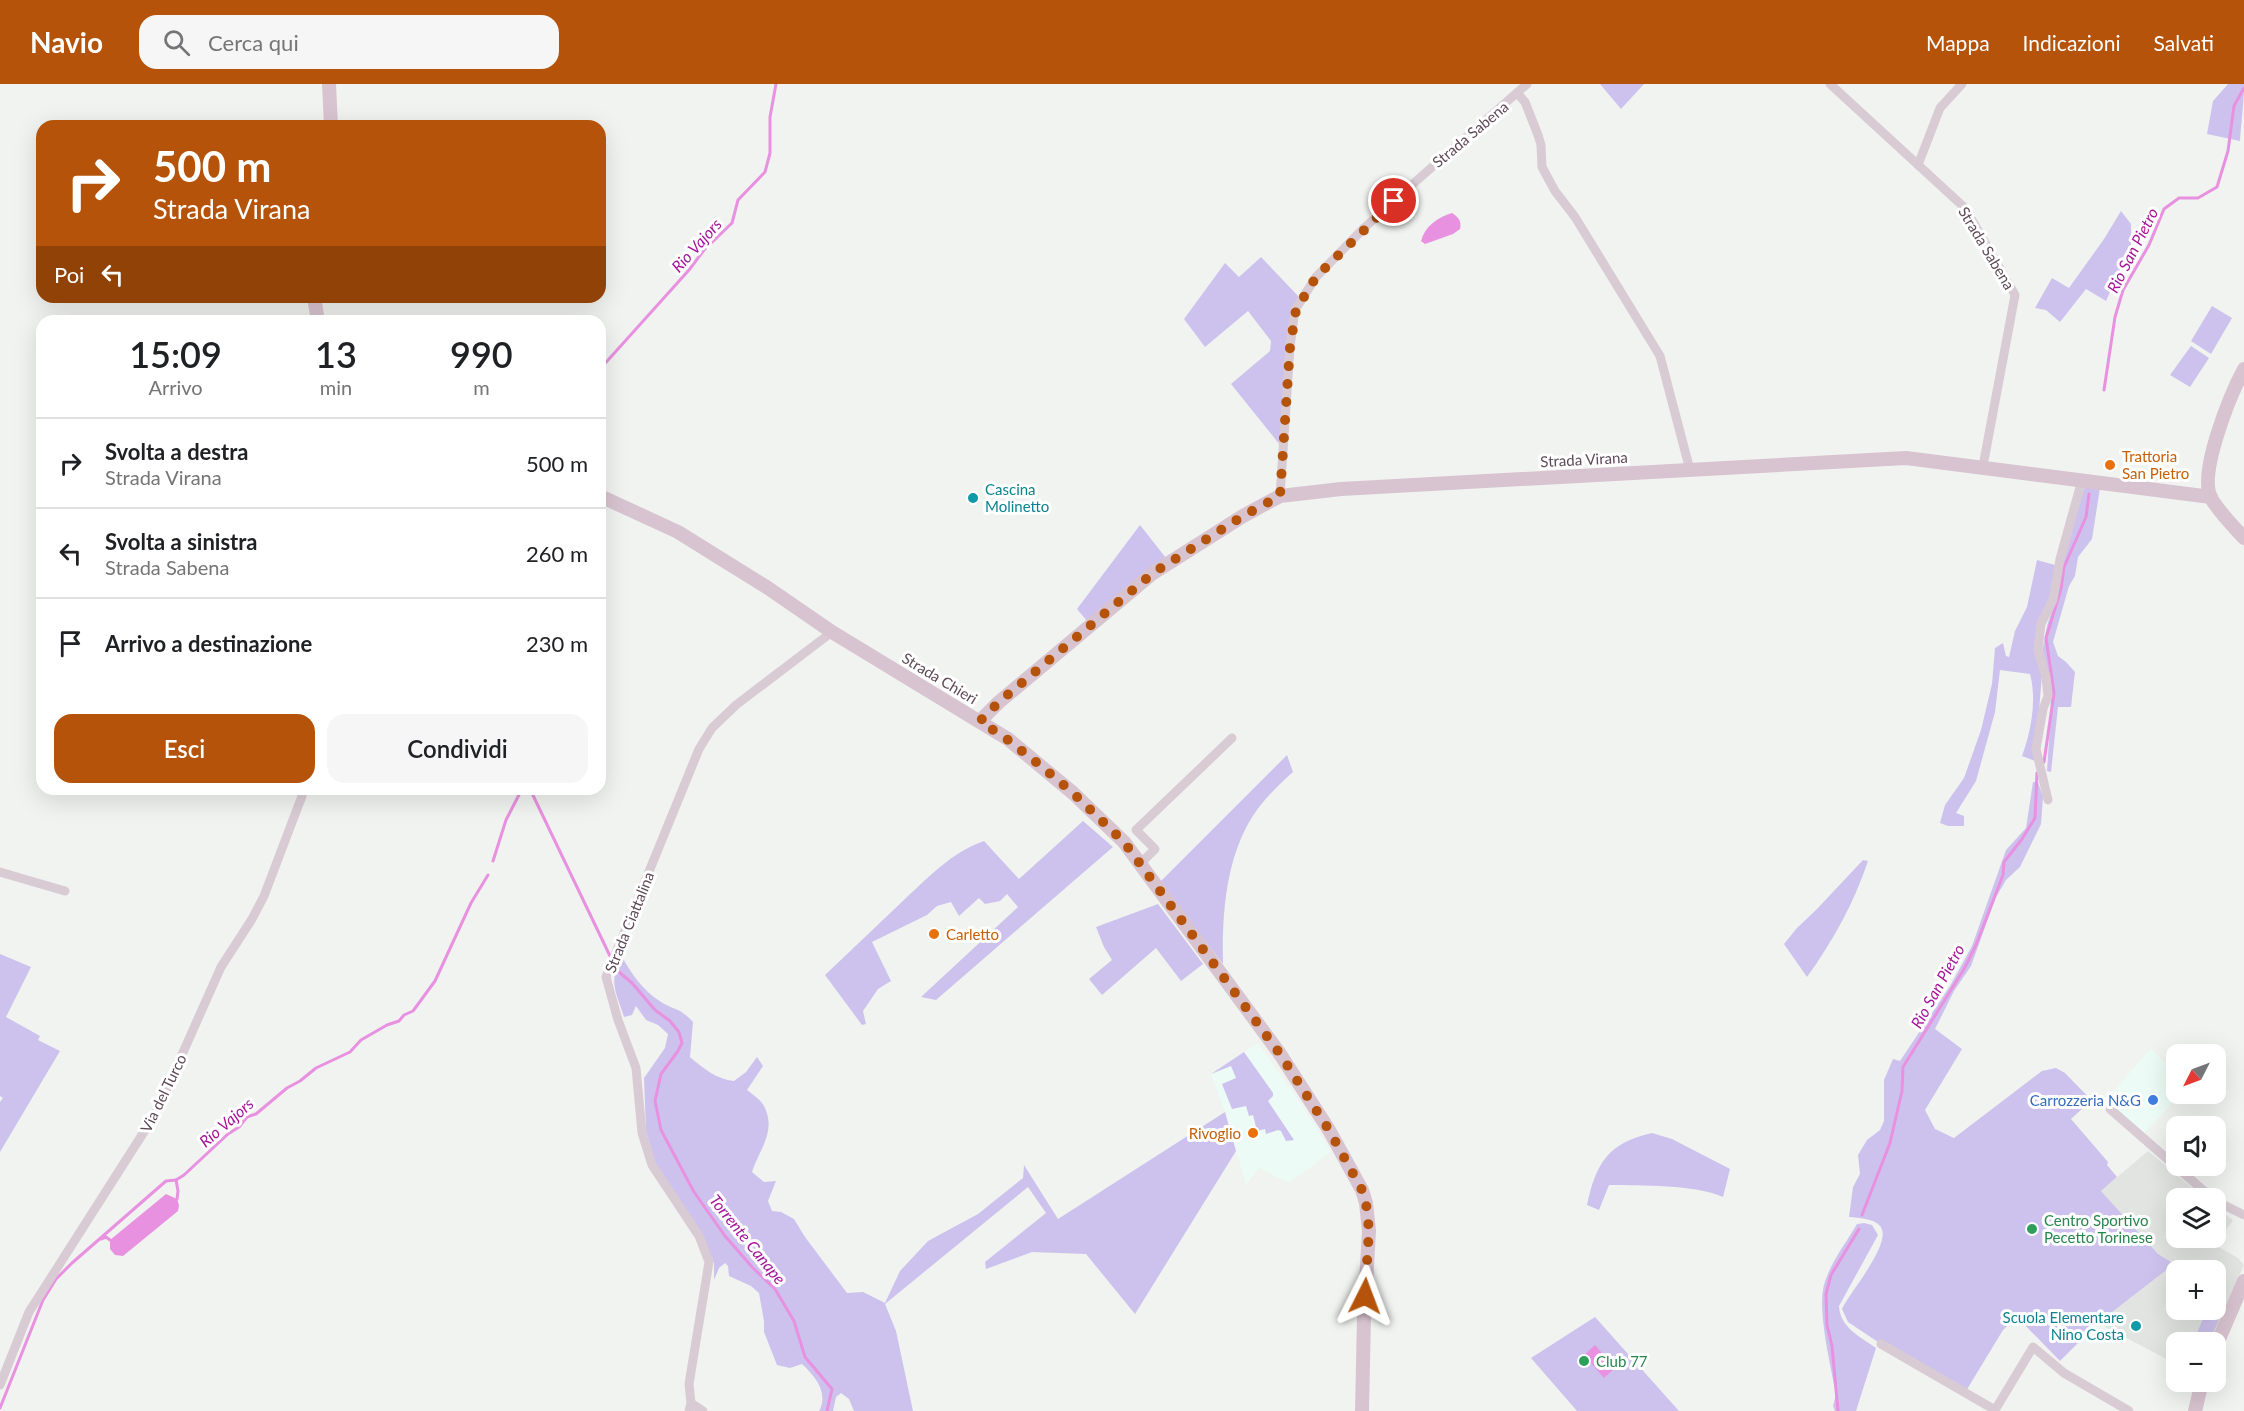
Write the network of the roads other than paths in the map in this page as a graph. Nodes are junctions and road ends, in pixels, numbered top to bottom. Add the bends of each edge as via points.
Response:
1 (329, 84) edge
2 (1527, 84) edge
3 (1830, 84) edge
4 (1962, 84) edge
5 (1518, 94) junction
6 (331, 120) edge
7 (1918, 165) junction
8 (2244, 369) edge
9 (1983, 466) junction
10 (1690, 470) junction
11 (2082, 480) junction
12 (1280, 496) junction
13 (2211, 497) junction
14 (606, 499) edge
15 (2244, 538) edge
16 (832, 632) junction
17 (980, 721) junction
18 (1232, 738) dead end
19 (302, 795) edge
20 (2048, 800) dead end
21 (1140, 864) junction
22 (0, 872) edge
23 (65, 891) dead end
24 (2110, 1110) dead end
25 (2200, 1188) edge
26 (2226, 1206) edge
27 (2244, 1215) edge
28 (2244, 1281) edge
29 (2222, 1332) edge
30 (1881, 1344) dead end
31 (0, 1385) edge
32 (2200, 1392) edge
33 (690, 1407) edge
34 (703, 1411) edge
35 (1362, 1411) edge
36 (2129, 1411) edge
37 (2195, 1411) edge

1 - 6 street
2 - 5 street, Strada Sabena
3 - 7 street, Strada Sabena
4 - 7 street via 1940,108
5 - 10 street via 1538,135 1542,166 1660,356
5 - 12 street, Strada Sabena via 1364,228 1316,277 1300,302 1290,347
7 - 9 street, Strada Sabena via 1965,208 2015,295
8 - 13 street via 2230,397 2211,458 2207,481
9 - 10 street, Strada Virana via 1906,458
9 - 11 street, Strada Virana
10 - 12 street, Strada Virana via 1352,488
11 - 13 street, Strada Virana
11 - 20 street via 2038,650 2048,696 2036,749
12 - 17 street, Strada Virana via 1153,573
13 - 15 street
14 - 16 street, Strada Chieri via 678,532
16 - 17 street, Strada Chieri
16 - 33 street, Strada Ciattalina via 712,728 699,749 606,977 636,1068 642,1133 652,1165 699,1236 709,1262 689,1384
17 - 21 street, Strada Chieri via 1073,793 1124,842
18 - 21 street via 1136,830 1155,849
19 - 31 street, Via del Turco via 264,896 221,967 156,1113 29,1312
21 - 35 street, Strada Chieri via 1280,1054 1362,1190 1369,1230
22 - 23 street
24 - 25 street
26 - 27 street
28 - 29 street
30 - 36 street via 1995,1410 2033,1347 2064,1373
32 - 37 street
33 - 34 street

